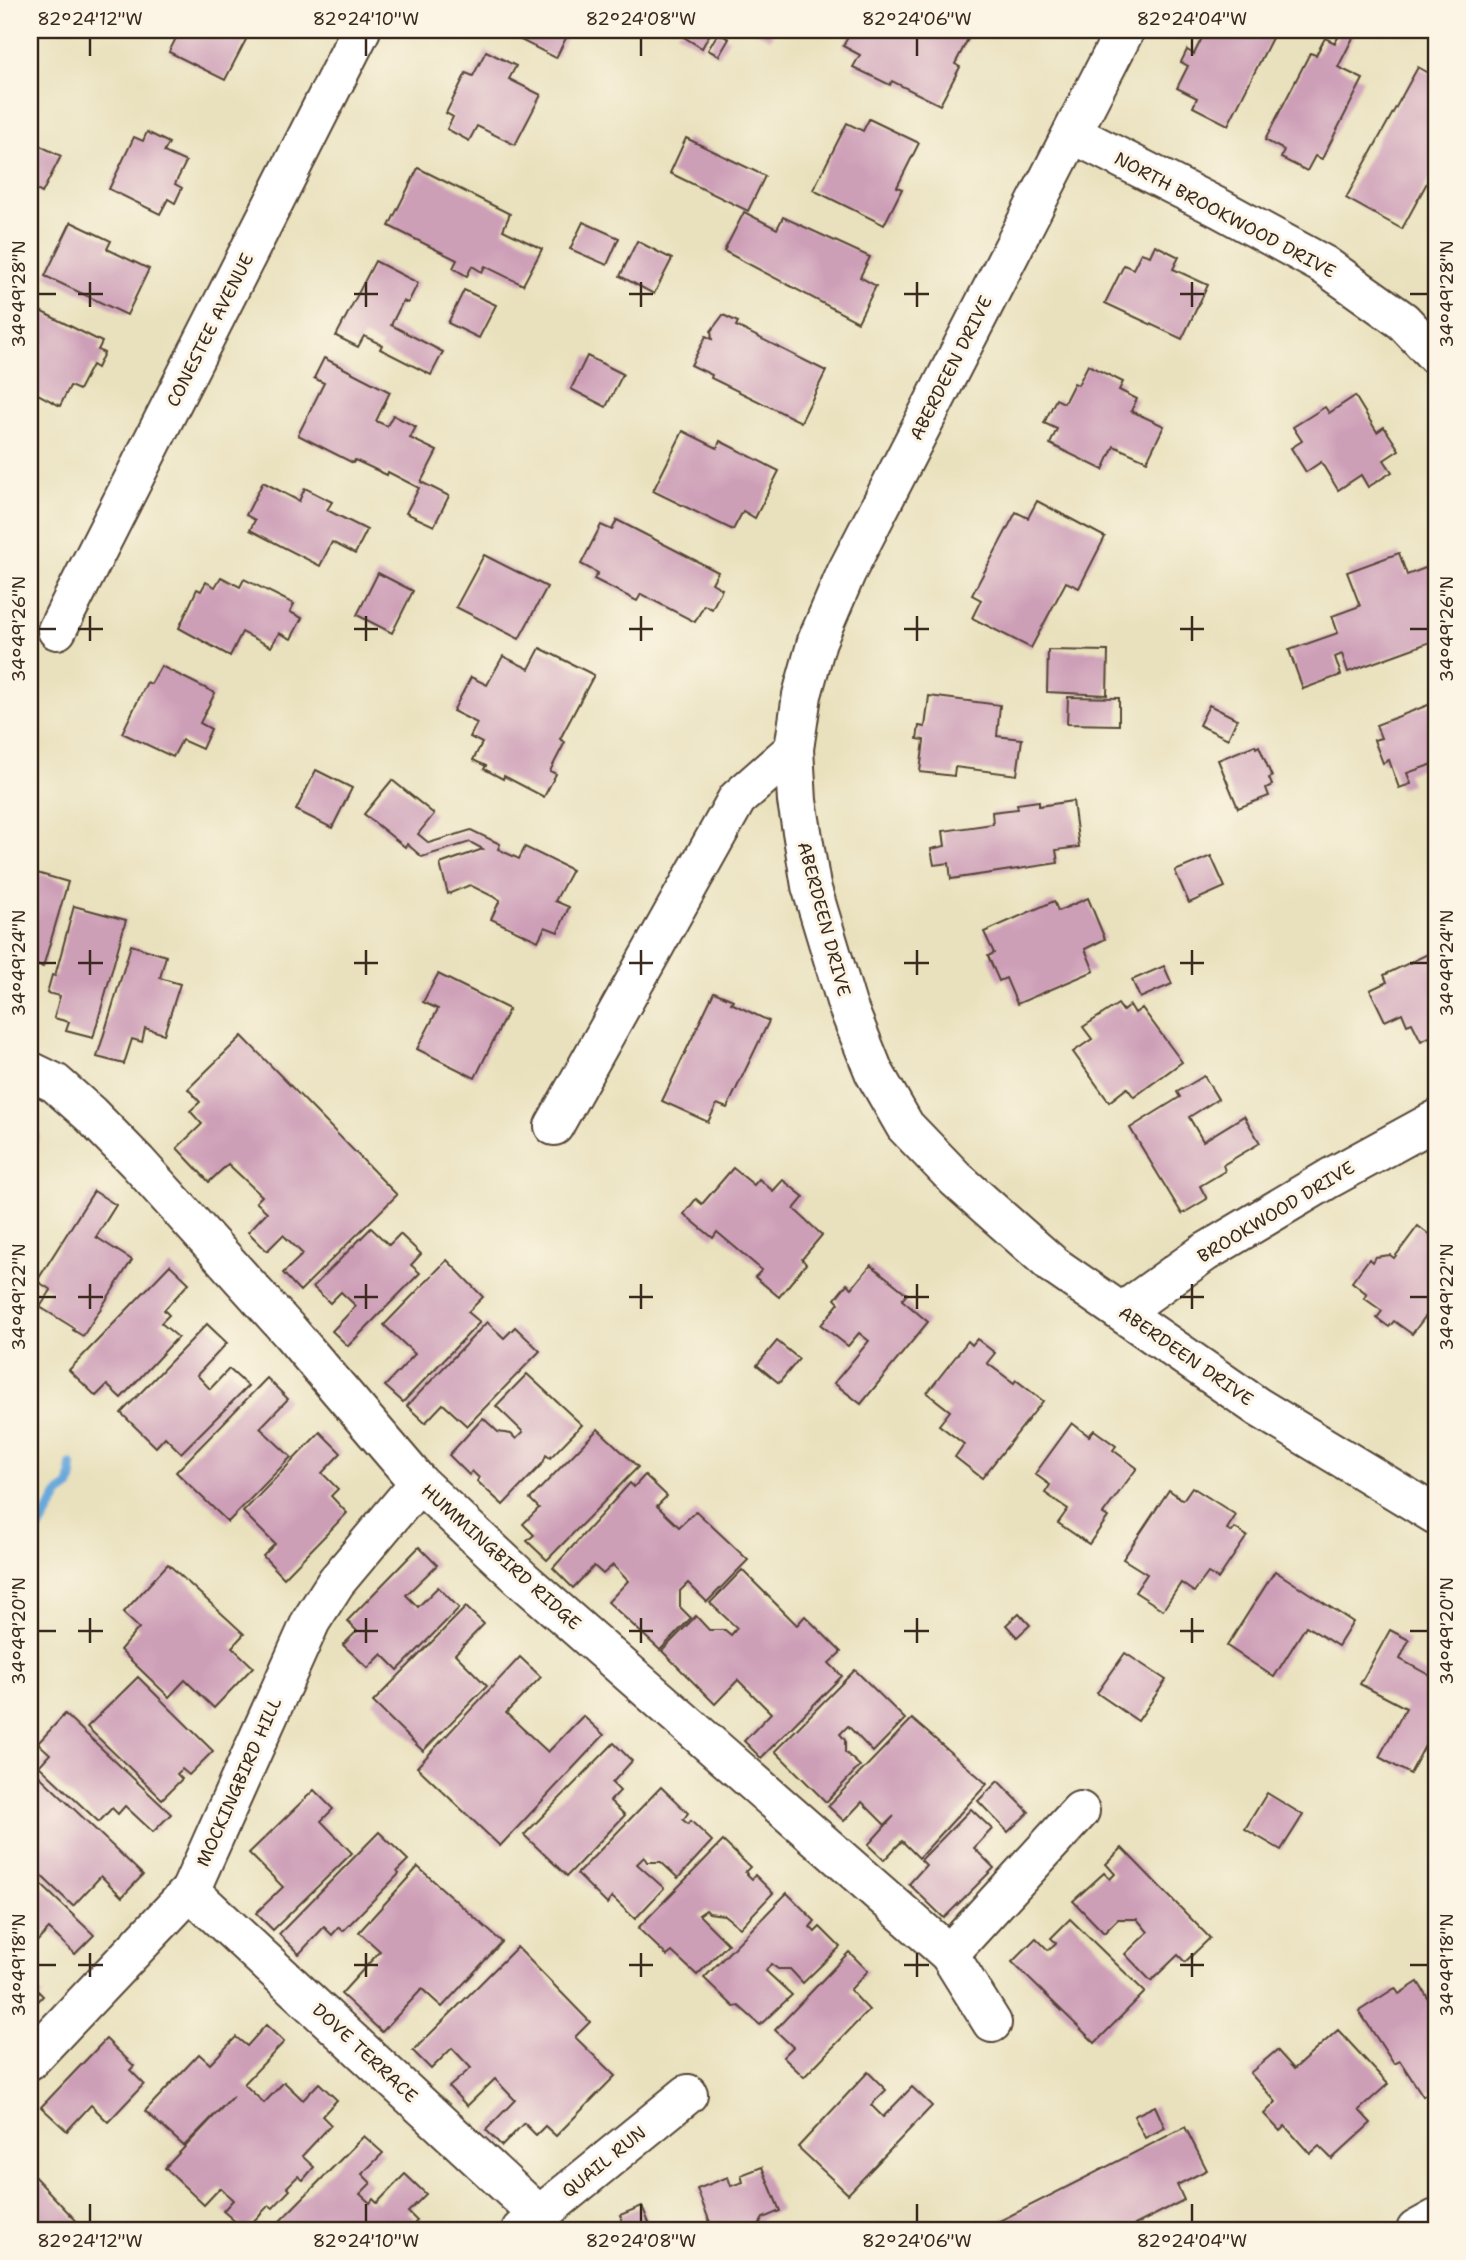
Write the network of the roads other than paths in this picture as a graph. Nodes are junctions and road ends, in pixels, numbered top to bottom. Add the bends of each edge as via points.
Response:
1 (361, 30) edge
2 (1125, 30) edge
3 (1073, 134) junction
4 (1436, 356) edge
5 (57, 630) dead end
6 (794, 749) junction
7 (30, 1071) edge
8 (1436, 1120) edge
9 (554, 1126) dead end
10 (1122, 1312) junction
11 (419, 1483) junction
12 (1436, 1515) edge
13 (1080, 1811) dead end
14 (190, 1891) junction
15 (949, 1954) junction
16 (992, 2023) dead end
17 (30, 2060) edge
18 (688, 2094) dead end
19 (1436, 2219) edge
20 (530, 2222) edge
21 (1416, 2230) edge

1 - 5 street, CONESTEE AVENUE
2 - 3 street, ABERDEEN DRIVE
3 - 4 street, NORTH BROOKWOOD DRIVE via 1324,265 1404,321
3 - 6 street, ABERDEEN DRIVE via 846,573 817,641
6 - 9 street via 737,799
6 - 10 street, ABERDEEN DRIVE via 802,836 829,949 874,1072 905,1126 956,1179 1054,1265
7 - 11 street, HUMMINGBIRD RIDGE via 55,1083 137,1162
8 - 10 street, BROOKWOOD DRIVE via 1204,1253
10 - 12 street, ABERDEEN DRIVE via 1258,1407
11 - 14 street, MOCKINGBIRD HILL via 336,1582 311,1621
11 - 15 street, HUMMINGBIRD RIDGE
13 - 15 street
14 - 17 street, MOCKINGBIRD HILL
14 - 20 street, DOVE TERRACE
15 - 16 street, HUMMINGBIRD RIDGE
18 - 20 street, QUAIL RUN
19 - 21 street

